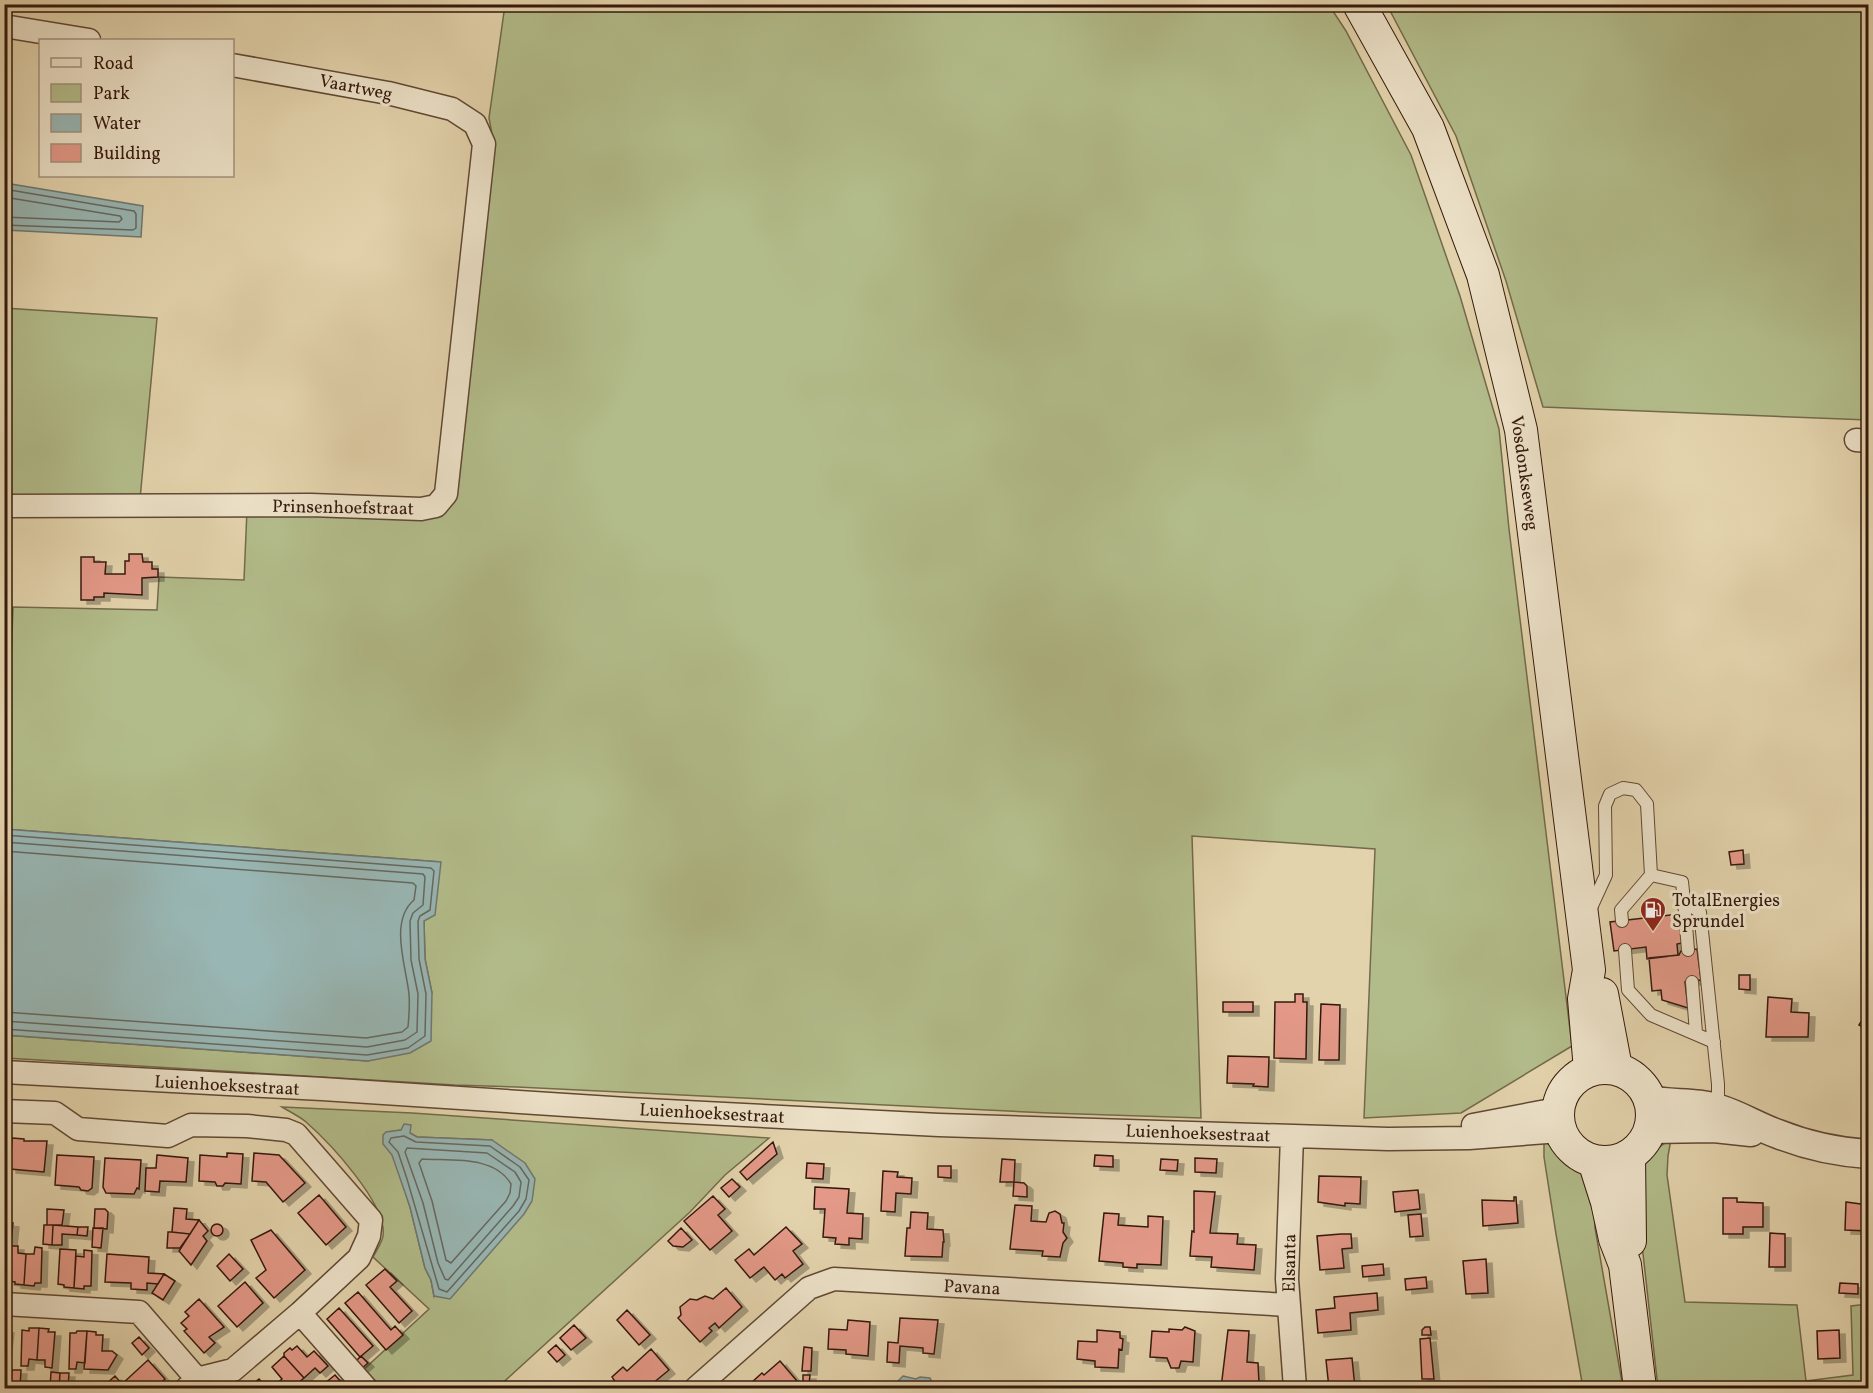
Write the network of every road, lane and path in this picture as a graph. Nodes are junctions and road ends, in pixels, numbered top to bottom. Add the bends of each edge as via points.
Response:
1 (1359, 4) edge
2 (4, 26) edge
3 (83, 39) edge
4 (234, 65) edge
5 (475, 124) joint
6 (4, 506) edge
7 (1651, 875) junction
8 (1684, 901) junction
9 (1622, 921) dead end
10 (1584, 924) junction
11 (1625, 950) dead end
12 (1688, 950) dead end
13 (1692, 982) dead end
14 (1696, 1033) junction
15 (1714, 1042) junction
16 (1603, 1069) junction
17 (4, 1072) edge
18 (4, 1111) edge
19 (1650, 1115) junction
20 (1716, 1118) junction
21 (1559, 1120) junction
22 (1292, 1136) junction
23 (1869, 1154) edge
24 (1629, 1156) junction
25 (1594, 1161) junction
26 (1625, 1265) junction
27 (4, 1304) edge
28 (1288, 1305) junction
29 (300, 1313) junction
30 (192, 1384) edge
31 (366, 1389) edge
32 (696, 1389) edge
33 (1295, 1389) edge
34 (1641, 1389) edge

1 - 10 main road, Vosdonkseweg via 1428,128 1486,286 1521,430
2 - 3 street
4 - 5 street, Vaartweg via 388,93 452,109
5 - 6 street, Prinsenhoefstraat via 483,144 446,494 436,506
7 - 8 lane via 1682,882
7 - 9 lane via 1621,910
7 - 10 lane via 1647,804 1636,790 1623,788 1610,794 1605,806 1606,875
8 - 12 lane
8 - 15 lane via 1700,912
10 - 16 main road, Vosdonkseweg via 1588,970 1584,999
11 - 14 lane via 1628,990 1651,1015
13 - 14 lane
14 - 15 lane
15 - 20 lane
16 - 19 main road via 1637,1080
16 - 21 main road via 1578,1076 1568,1085 1561,1096
17 - 22 street, Luienhoeksestraat via 892,1122
18 - 29 street via 56,1113 78,1129 168,1136 191,1125 247,1126 296,1134 371,1220 359,1258
19 - 20 street
19 - 24 main road via 1638,1149
20 - 23 street via 1836,1152
21 - 22 street, Luienhoeksestraat via 1479,1123 1421,1138
21 - 25 main road via 1568,1145
22 - 28 street, Elsanta
24 - 25 main road via 1612,1162
24 - 26 main road via 1631,1237
25 - 26 main road
26 - 34 main road
27 - 30 street via 139,1312
28 - 32 street, Pavana via 834,1279 809,1288
28 - 33 street, Elsanta
29 - 30 street via 233,1370
29 - 31 street

